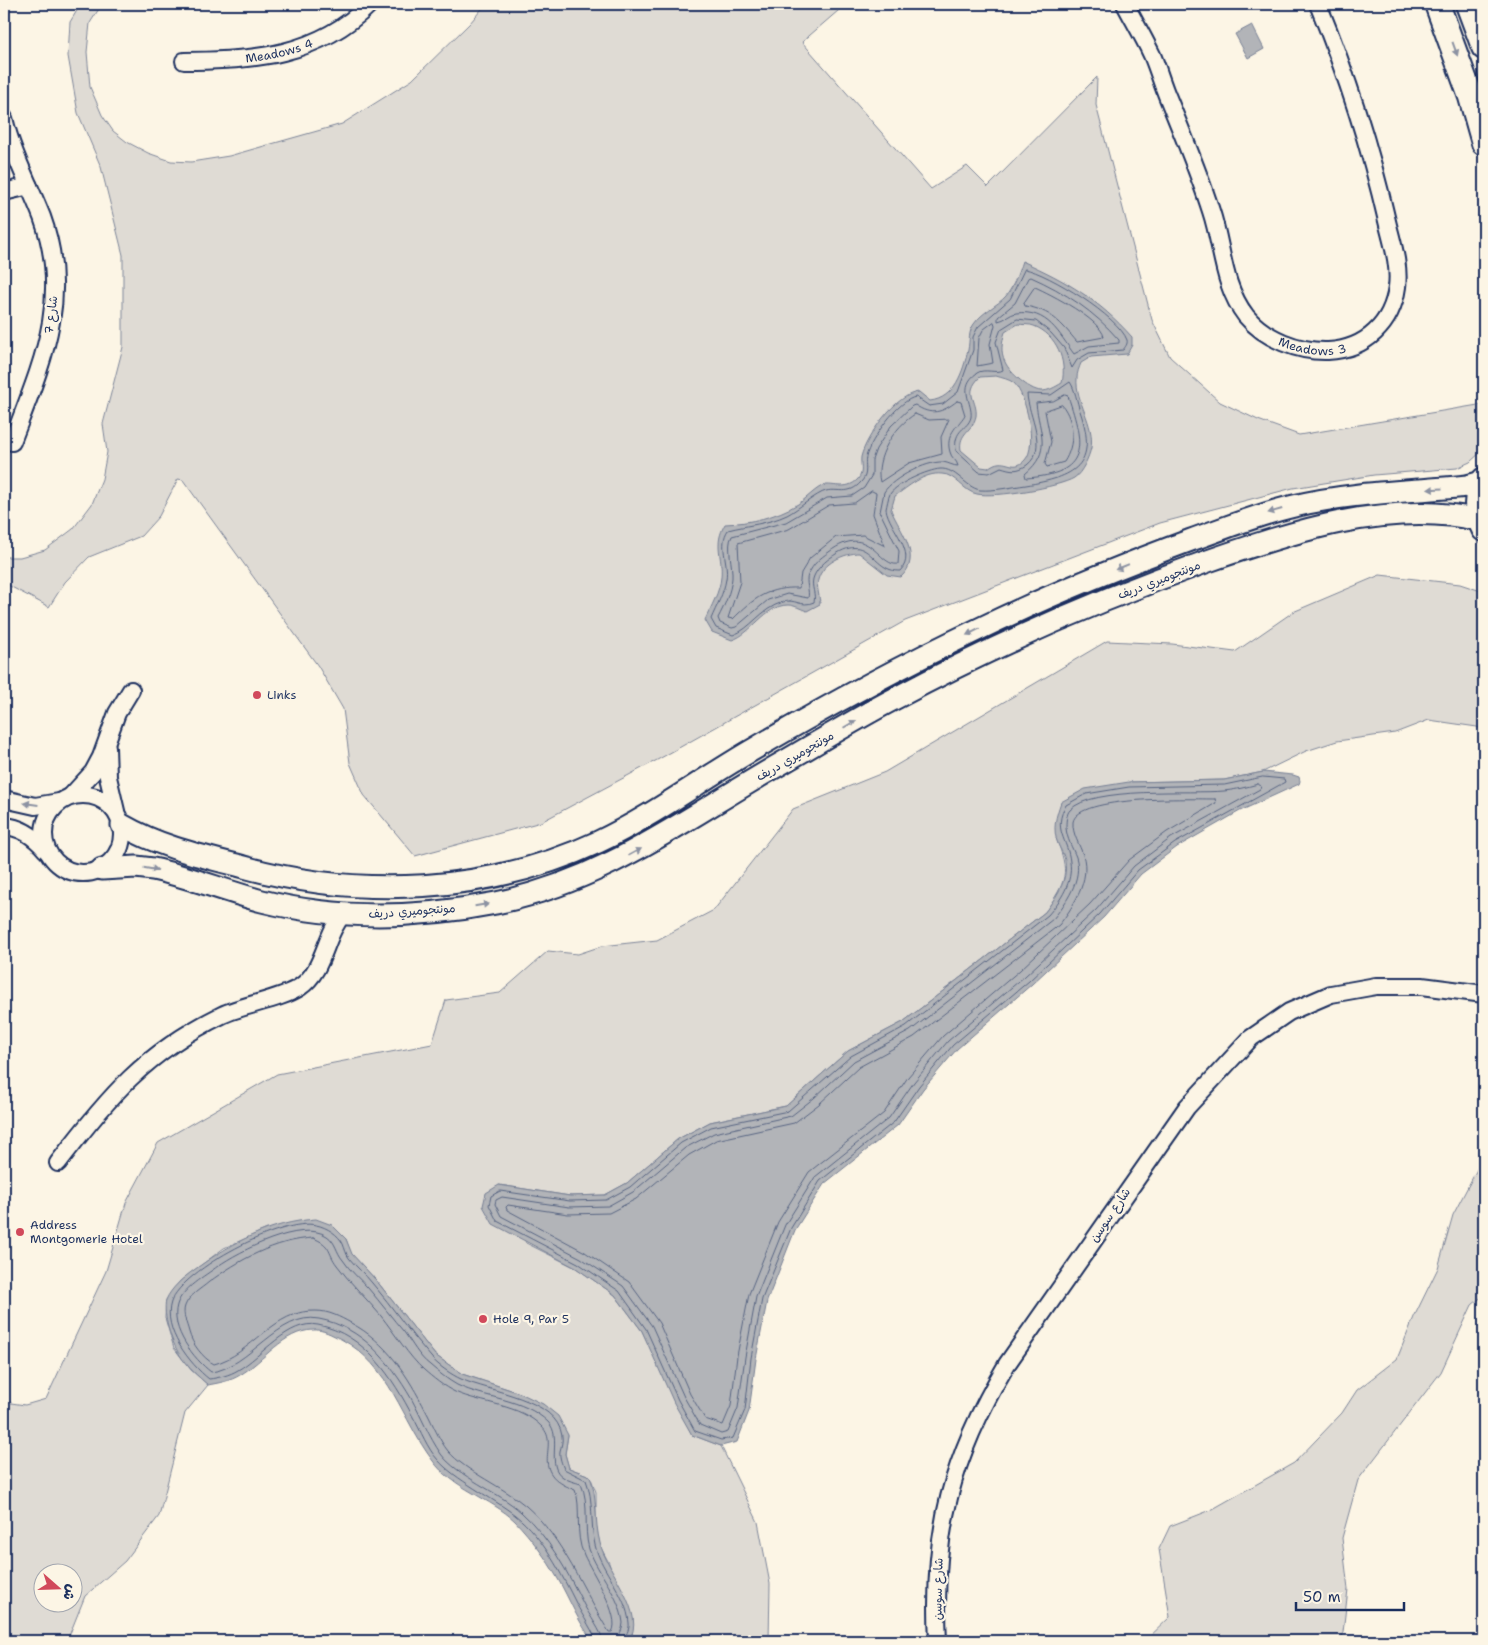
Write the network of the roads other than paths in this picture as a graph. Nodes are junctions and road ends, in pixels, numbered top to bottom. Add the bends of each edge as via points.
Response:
1 (1125, 4) edge
2 (1319, 4) edge
3 (1437, 4) edge
4 (1468, 4) edge
5 (364, 6) edge
6 (1484, 47) edge
7 (184, 61) dead end
8 (4, 118) edge
9 (1484, 143) edge
10 (28, 186) junction
11 (4, 192) edge
12 (12, 442) dead end
13 (1484, 481) edge
14 (1482, 524) edge
15 (131, 690) dead end
16 (107, 741) junction
17 (6, 798) edge
18 (65, 799) junction
19 (119, 818) junction
20 (4, 826) edge
21 (46, 850) junction
22 (102, 869) junction
23 (305, 909) junction
24 (344, 913) junction
25 (324, 950) junction
26 (1484, 994) edge
27 (58, 1163) dead end
28 (938, 1641) edge

1 - 2 street, Meadows 3 via 1152,56 1212,212 1234,298 1248,318 1265,333 1286,344 1328,351 1356,344 1380,329 1392,309 1397,271 1368,147
3 -> 9 main road
4 - 6 main road
5 - 7 street, Meadows 4 via 339,28 282,54 252,60
8 - 10 street, شارع 7
10 - 11 street
10 - 12 street, شارع 7 via 42,219 51,253 55,288 53,323 44,357
13 - 14 main road via 1476,500
13 -> 19 street, مونتجوميري دريف via 1450,488 1336,498 1293,506 1142,558 1062,591 883,676 598,842 547,862 493,876 402,887 327,884 273,875 176,849 148,839
24 -> 14 street, مونتجوميري دريف via 440,912 498,902 554,887 609,865 894,699 1083,610 1262,542 1309,529 1382,517 1447,513
15 - 16 street via 117,713
16 - 18 street via 93,772
16 - 19 street via 108,777
18 -> 17 street via 35,806
18 - 19 street via 83,794 96,796 107,802
18 - 21 street via 50,812 45,824
19 - 22 street via 123,838 119,850
20 - 21 street via 24,831
21 - 22 street via 58,865 68,871 89,874
22 -> 23 street, مونتجوميري دريف via 153,869 263,901
23 - 24 street, مونتجوميري دريف
23 - 25 street via 317,923 324,940
24 - 25 street via 333,926
25 - 27 street via 311,977 299,987 224,1014 196,1028 143,1065 98,1111
26 - 28 street, شارع سوسن via 1422,986 1376,986 1331,994 1289,1012 1251,1038 1187,1108 1006,1364 982,1406 962,1452 947,1499 939,1548

